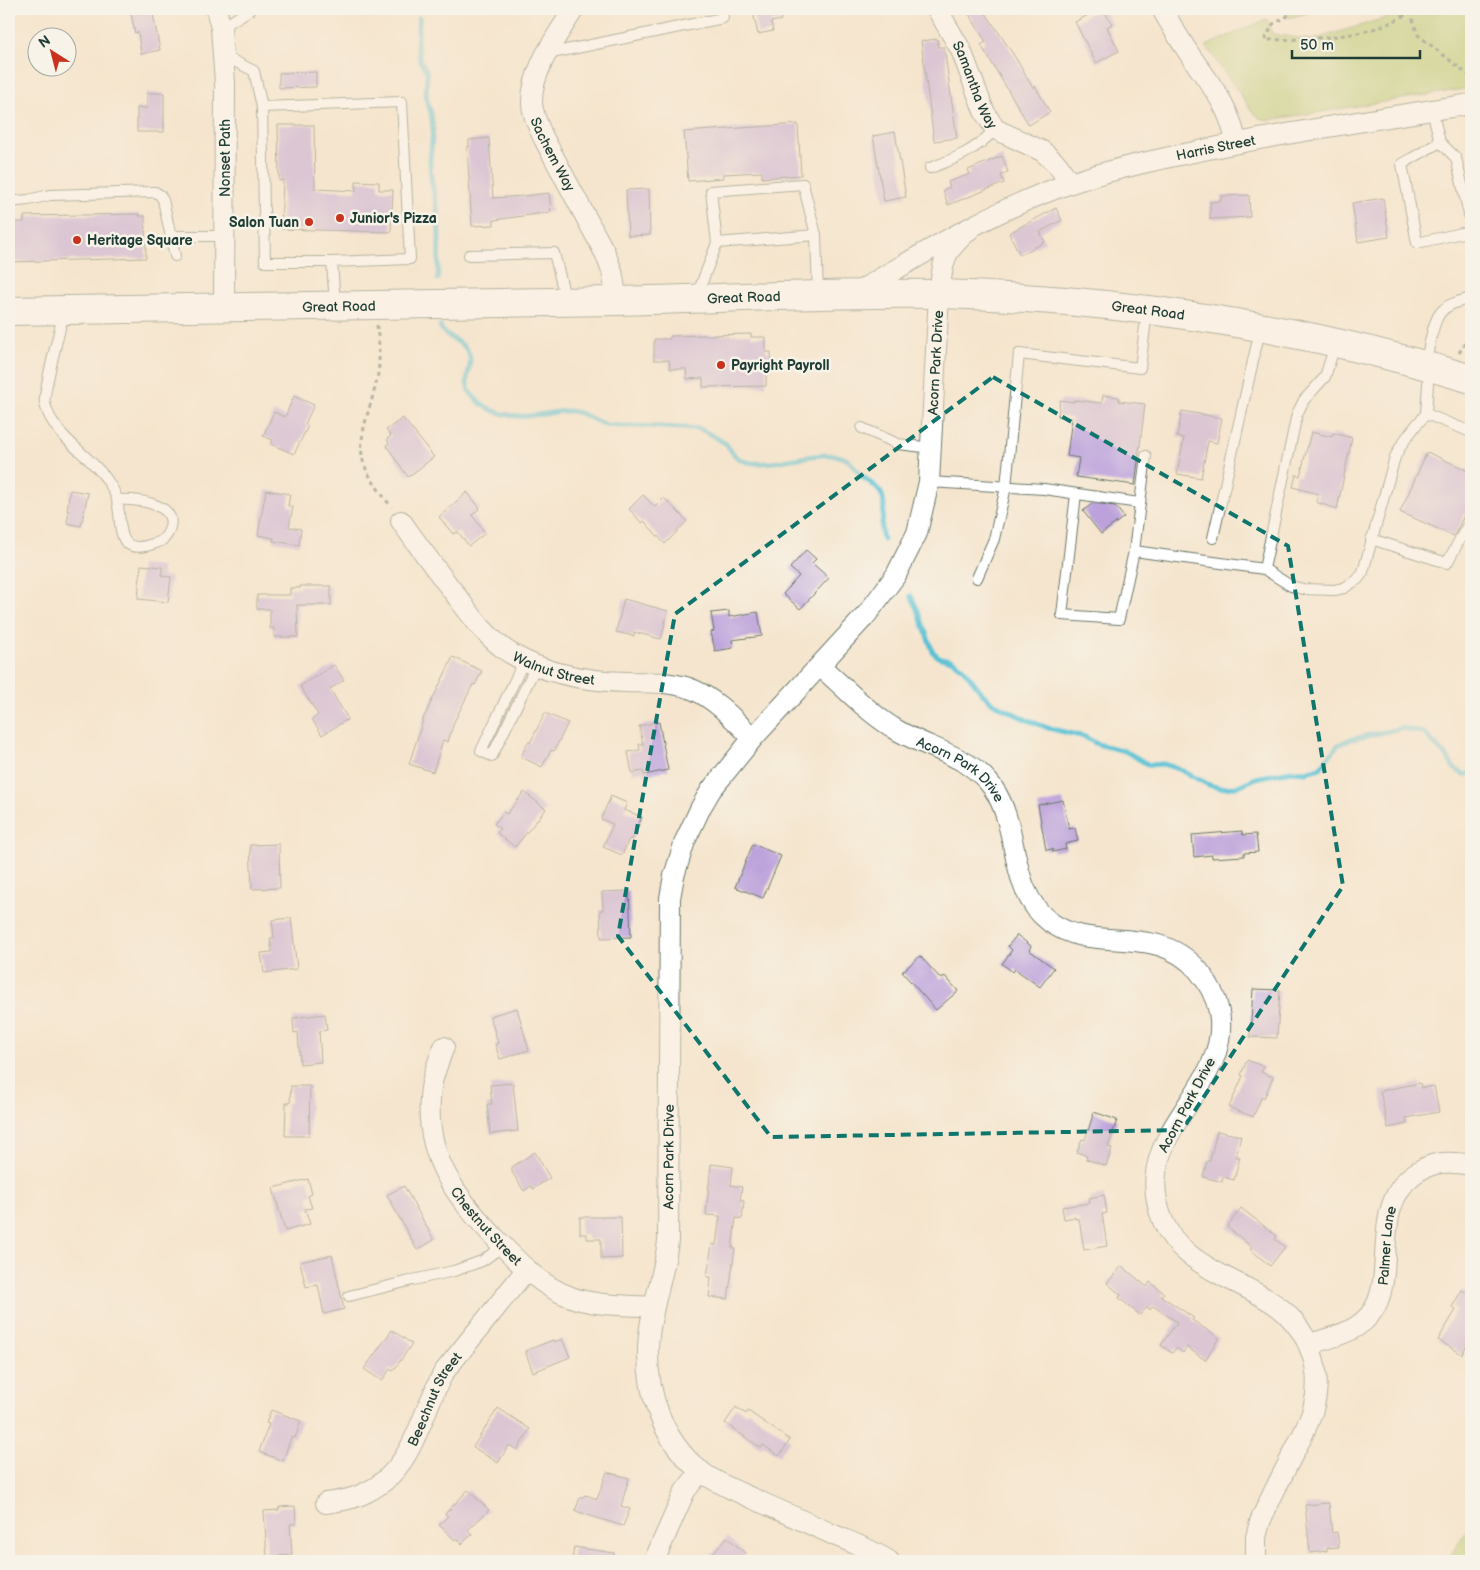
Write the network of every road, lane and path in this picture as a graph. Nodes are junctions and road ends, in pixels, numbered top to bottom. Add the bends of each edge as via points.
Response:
1 (216, 9) edge
2 (251, 9) edge
3 (574, 9) edge
4 (721, 9) edge
5 (937, 9) edge
6 (1162, 9) edge
7 (1294, 9) edge
8 (1411, 10) edge
9 (221, 28) junction
10 (546, 55) junction
11 (224, 56) junction
12 (1471, 77) edge
13 (1471, 104) edge
14 (262, 107) junction
15 (1432, 110) junction
16 (995, 130) junction
17 (1440, 142) junction
18 (1236, 143) junction
19 (930, 168) dead end
20 (1070, 184) junction
21 (9, 202) edge
22 (1471, 223) edge
23 (971, 228) junction
24 (1471, 232) edge
25 (816, 235) junction
26 (171, 236) junction
27 (225, 236) junction
28 (717, 243) junction
29 (469, 255) dead end
30 (175, 256) dead end
31 (332, 262) junction
32 (854, 294) junction
33 (939, 294) junction
34 (818, 296) junction
35 (1471, 298) edge
36 (696, 299) junction
37 (617, 301) junction
38 (566, 302) junction
39 (374, 305) junction
40 (335, 306) junction
41 (224, 307) junction
42 (64, 310) junction
43 (9, 311) edge
44 (1147, 311) junction
45 (1260, 329) junction
46 (1471, 335) edge
47 (1336, 344) junction
48 (1427, 366) junction
49 (1464, 369) edge
50 (1426, 414) junction
51 (862, 428) dead end
52 (1471, 432) edge
53 (932, 448) junction
54 (1146, 456) dead end
55 (929, 482) junction
56 (1006, 487) junction
57 (1076, 494) junction
58 (117, 500) junction
59 (1139, 503) junction
60 (1471, 519) edge
61 (401, 521) joint
62 (1213, 538) dead end
63 (1372, 539) junction
64 (1134, 551) junction
65 (1264, 569) junction
66 (977, 578) dead end
67 (530, 663) junction
68 (820, 666) junction
69 (753, 738) junction
70 (444, 1047) dead end
71 (1471, 1165) edge
72 (503, 1246) junction
73 (527, 1270) junction
74 (349, 1296) dead end
75 (654, 1307) junction
76 (1309, 1344) junction
77 (700, 1471) junction
78 (326, 1503) dead end
79 (654, 1561) edge
80 (889, 1561) edge
81 (1256, 1561) edge

1 - 9 street, Nonset Path
2 - 9 lane
3 - 10 street, Sachem Way
4 - 10 lane via 723,18
5 - 16 street, Samantha Way via 961,50
6 - 18 street via 1219,96 1234,127
7 - 8 path via 1273,24 1265,40 1351,34 1383,26
8 - 12 path via 1418,34
9 - 11 street, Nonset Path
10 - 37 street, Sachem Way via 533,88 536,121 605,253
11 - 14 lane via 254,71
11 - 27 street, Nonset Path
13 - 15 street, Harris Street
14 - 31 lane via 264,262
14 - 31 lane via 402,102 410,259
15 - 17 lane
15 - 18 street, Harris Street
16 - 19 lane via 974,149
16 - 20 street, Samantha Way via 1042,151 1057,164
17 - 22 lane via 1456,158
17 - 24 lane via 1402,164 1417,243
18 - 20 street, Harris Street via 1143,163
20 - 23 street, Harris Street via 1018,204
21 - 26 lane via 50,195 155,192 163,200
23 - 32 street, Harris Street
23 - 33 street, Harris Street via 946,255
25 - 28 lane
25 - 28 lane via 803,184 711,190
25 - 34 lane
26 - 27 lane
26 - 30 lane
27 - 41 street, Nonset Path
28 - 36 lane
29 - 38 lane via 554,254
31 - 40 lane
32 - 33 main road, Great Road
32 - 34 main road, Great Road
33 - 44 main road, Great Road via 1034,299
33 - 53 street, Acorn Park Drive
34 - 36 main road, Great Road
35 - 48 lane via 1453,304 1437,316
36 - 37 main road, Great Road
37 - 38 main road, Great Road
38 - 39 main road, Great Road
39 - 40 main road, Great Road
39 - 61 path via 379,347 377,381 364,429 362,456 373,481
40 - 41 main road, Great Road
41 - 42 main road, Great Road
42 - 43 main road, Great Road
42 - 58 lane via 45,406 64,436 103,474
44 - 45 main road, Great Road
44 - 56 lane via 1140,368 1019,354
45 - 47 main road, Great Road
45 - 62 lane
46 - 49 path
47 - 48 main road, Great Road
47 - 65 lane via 1325,377 1304,400 1298,414
48 - 49 main road, Great Road
48 - 50 lane
50 - 52 lane
50 - 63 lane via 1403,440 1394,457
51 - 53 lane via 898,444
53 - 55 street, Acorn Park Drive
54 - 59 lane
55 - 56 lane
55 - 68 street, Acorn Park Drive via 918,534 896,574 867,614
56 - 57 lane
56 - 66 lane via 994,539
57 - 59 lane
57 - 64 lane via 1062,615 1119,619
58 - 58 lane via 122,539 127,544 135,548 167,537 170,517 159,507 146,502
59 - 64 lane
60 - 63 lane via 1447,563
61 - 67 street, Walnut Street via 484,632 509,652
63 - 65 lane via 1363,572 1344,588 1297,588
64 - 65 lane
67 - 67 lane via 481,751 492,756
67 - 69 street, Walnut Street via 570,677 693,689 706,696
68 - 69 street, Acorn Park Drive
68 - 76 street, Acorn Park Drive via 891,727 971,765 983,776 994,789 1007,817 1027,896 1051,923 1086,937 1130,939 1167,947 1188,961 1206,980 1219,1012 1219,1042 1206,1074 1162,1148 1155,1178 1158,1207 1163,1223 1181,1247 1204,1265 1278,1307 1302,1331
69 - 75 street, Acorn Park Drive via 701,807 685,841 670,898 668,1241
70 - 72 street, Chestnut Street via 430,1104 431,1127 439,1161 470,1211
71 - 76 street, Palmer Lane via 1439,1162 1423,1167 1400,1188 1388,1218 1381,1295 1374,1309 1364,1322 1350,1331
72 - 73 street, Chestnut Street
72 - 74 lane via 482,1261 454,1271
73 - 75 street, Chestnut Street via 557,1292 572,1298
73 - 78 street, Beechnut Street via 444,1372 414,1440 398,1467 367,1492
75 - 77 street, Acorn Park Drive via 648,1349 653,1397 670,1436
76 - 81 street, Acorn Park Drive via 1317,1375 1314,1409 1260,1522
77 - 79 street via 685,1491
77 - 80 street, Acorn Park Drive

